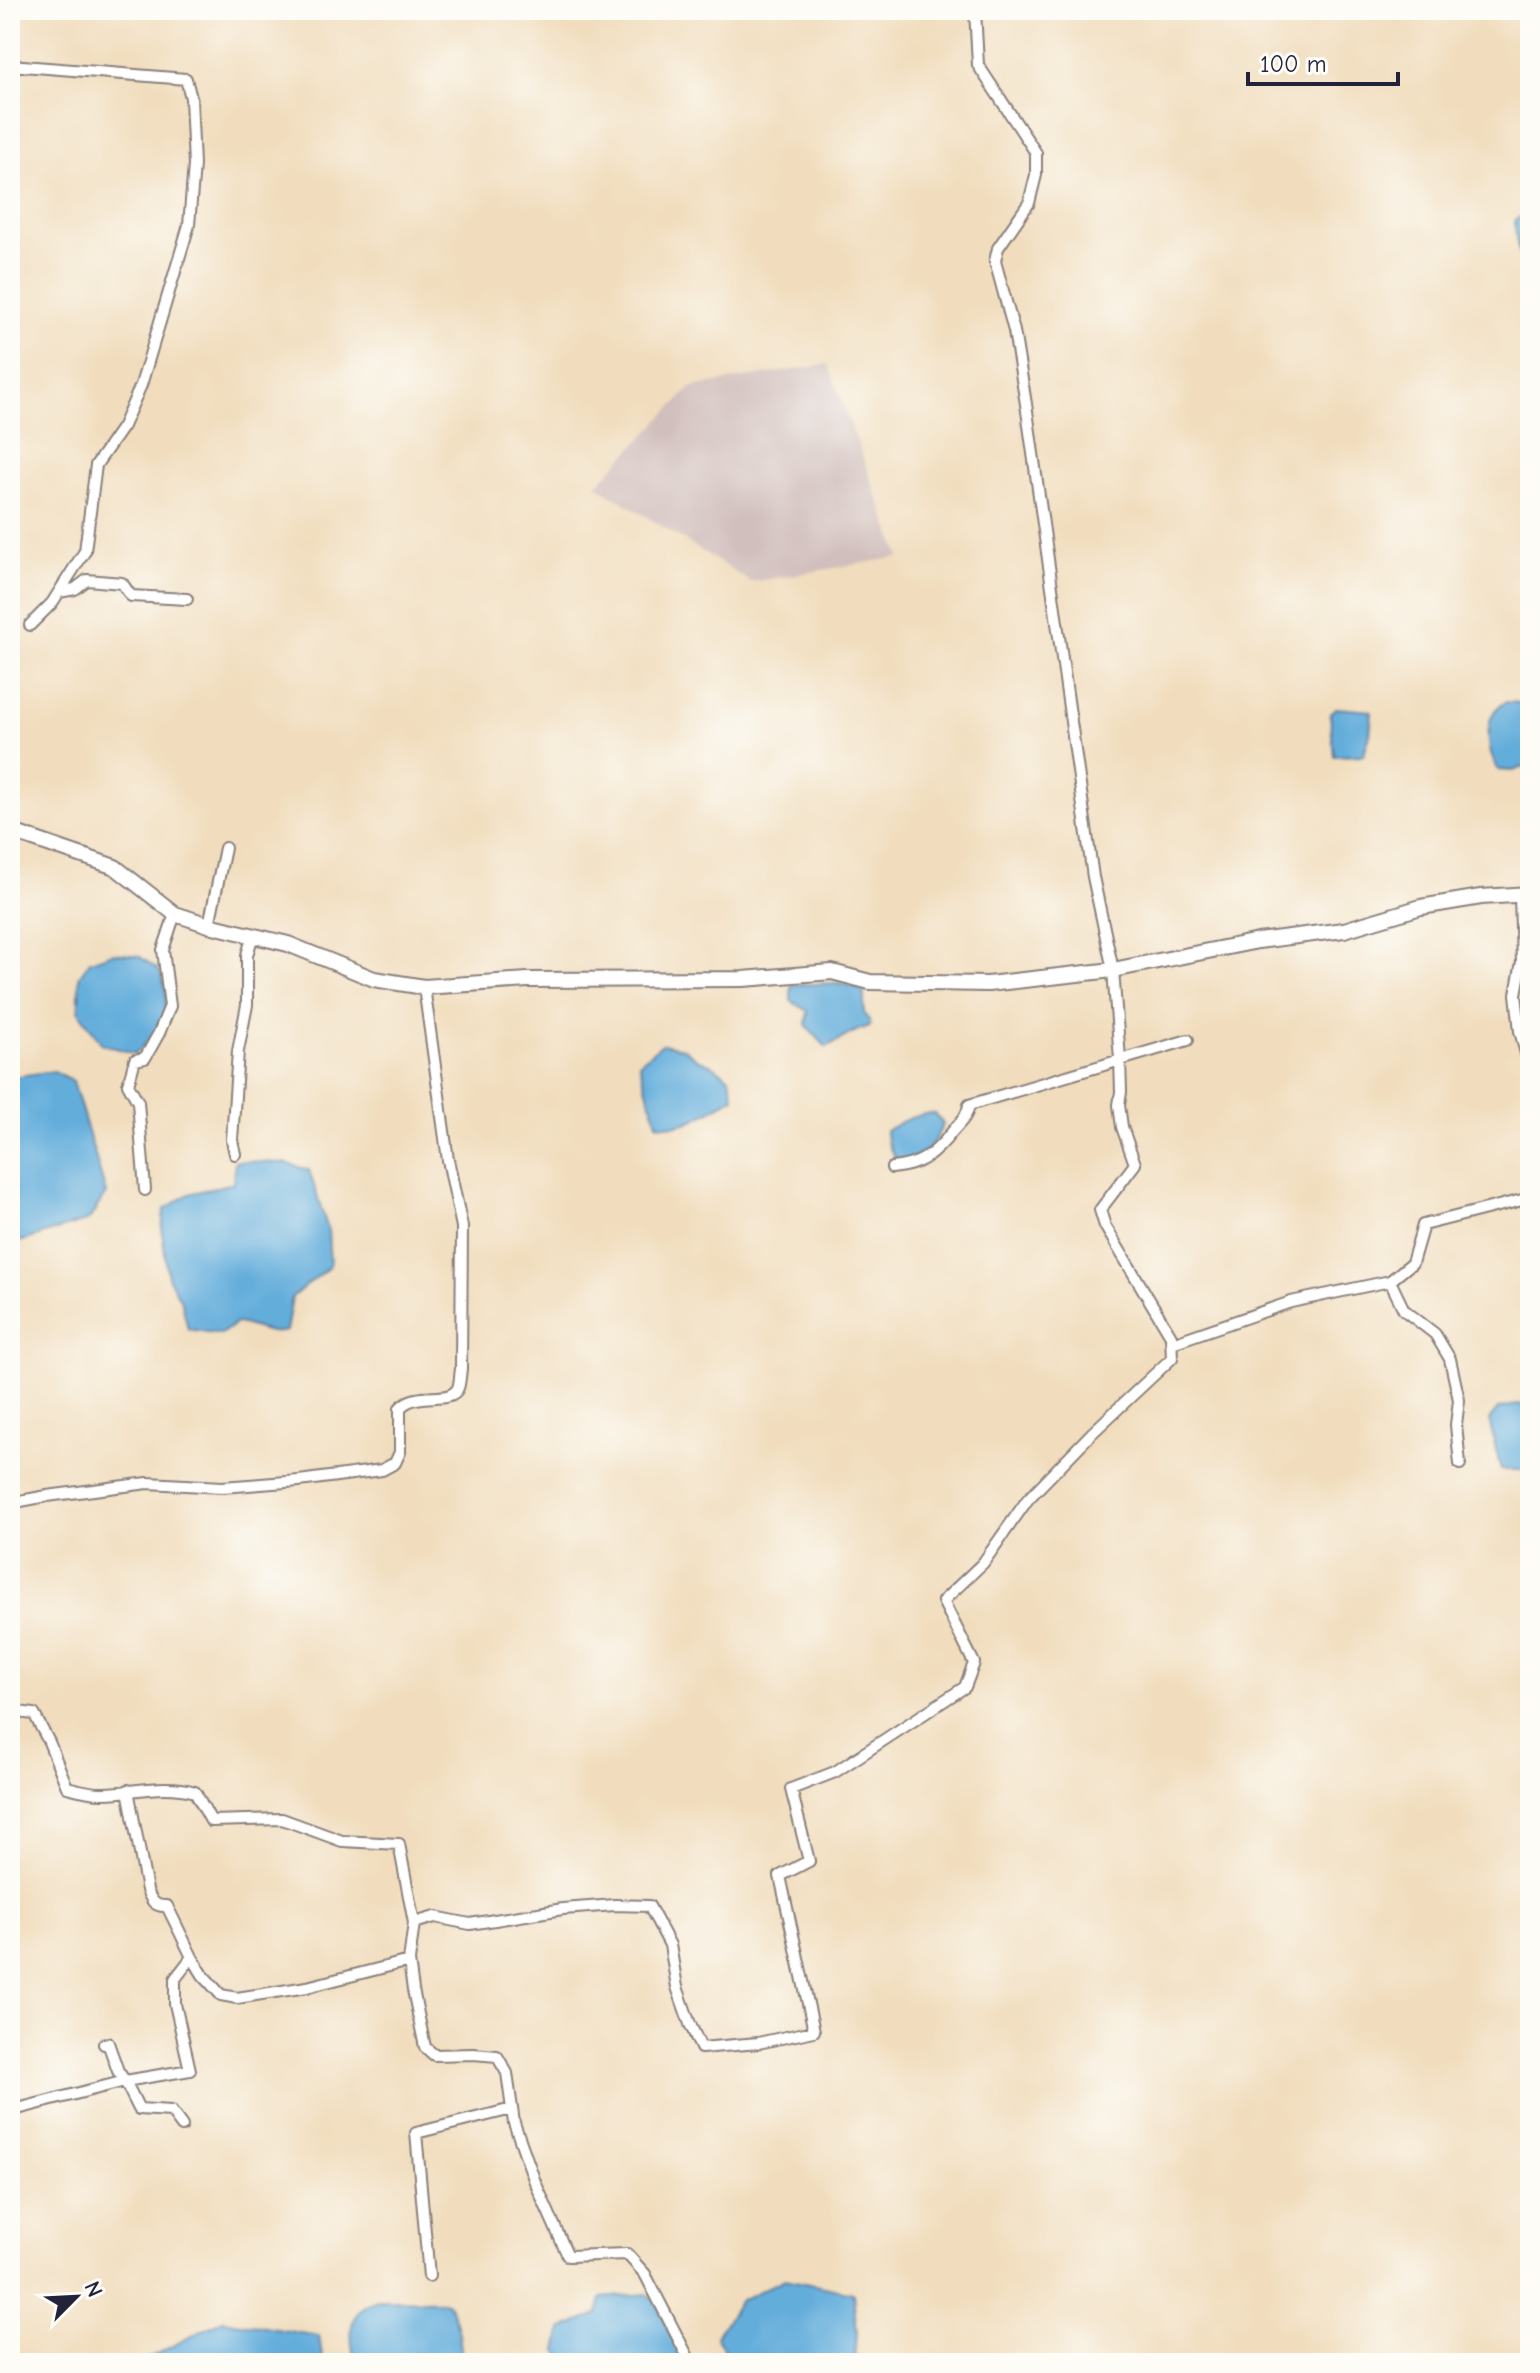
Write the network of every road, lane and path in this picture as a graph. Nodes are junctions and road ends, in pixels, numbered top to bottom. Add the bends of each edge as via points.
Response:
1 (975, 10) edge
2 (10, 65) edge
3 (59, 592) junction
4 (187, 599) dead end
5 (30, 625) dead end
6 (10, 831) edge
7 (225, 848) dead end
8 (1525, 894) edge
9 (175, 914) junction
10 (209, 925) junction
11 (253, 935) junction
12 (1113, 970) junction
13 (424, 987) junction
14 (1188, 1040) dead end
15 (1120, 1059) junction
16 (1530, 1069) edge
17 (235, 1154) dead end
18 (892, 1168) dead end
19 (145, 1190) dead end
20 (1530, 1198) edge
21 (1390, 1281) junction
22 (1172, 1343) junction
23 (1460, 1464) dead end
24 (10, 1503) edge
25 (10, 1711) edge
26 (128, 1790) junction
27 (414, 1923) junction
28 (192, 1957) junction
29 (409, 1961) junction
30 (104, 2044) dead end
31 (125, 2081) junction
32 (512, 2109) junction
33 (10, 2111) edge
34 (182, 2126) dead end
35 (429, 2276) dead end
36 (691, 2363) edge

1 - 12 street via 978,65 1036,153 1029,203 995,261 1014,331 1093,877
2 - 3 street via 186,79 191,98 194,165 189,225 141,385 123,426 96,465 85,551
3 - 4 street via 87,580 122,583 131,596
3 - 5 street
6 - 9 main road via 115,867
7 - 10 street
8 - 12 main road via 1421,907 1344,930
8 - 16 street via 1516,994
9 - 10 main road
9 - 19 street via 163,950 170,1006 145,1058 135,1060 128,1084 138,1102
10 - 11 main road
11 - 13 main road via 374,979
11 - 17 street via 238,1051
12 - 13 main road via 988,984 870,982 832,972
12 - 15 street
13 - 24 street via 462,1227 459,1387 453,1394 404,1403 400,1452 395,1463 382,1470 222,1487 148,1483
14 - 15 street
15 - 18 street via 969,1105 968,1116 938,1151 910,1166
15 - 22 street via 1122,1127 1135,1164 1100,1210
20 - 21 street via 1423,1225 1412,1263
21 - 22 street via 1291,1302
21 - 23 street via 1404,1310 1435,1334 1450,1359 1459,1400
22 - 27 street via 1172,1358 1028,1499 983,1563 943,1601 974,1663 965,1687 835,1772 791,1789 809,1861 780,1876 814,2031 701,2048 677,1987 670,1945 649,1906 563,1909 470,1924 435,1917
25 - 26 street via 34,1714 67,1787 102,1794
26 - 27 street via 195,1792 211,1821 282,1819 342,1841 399,1844
26 - 28 street via 147,1890 152,1903 167,1906
27 - 29 street
28 - 29 street via 221,1995 237,1998
28 - 31 street via 175,1979 175,2004 190,2070
29 - 32 street via 425,2047 434,2055 497,2056 507,2073
30 - 31 street
31 - 33 street
31 - 34 street via 139,2109 171,2111
32 - 35 street via 416,2133
32 - 36 street via 535,2182 568,2256 627,2254 645,2274

